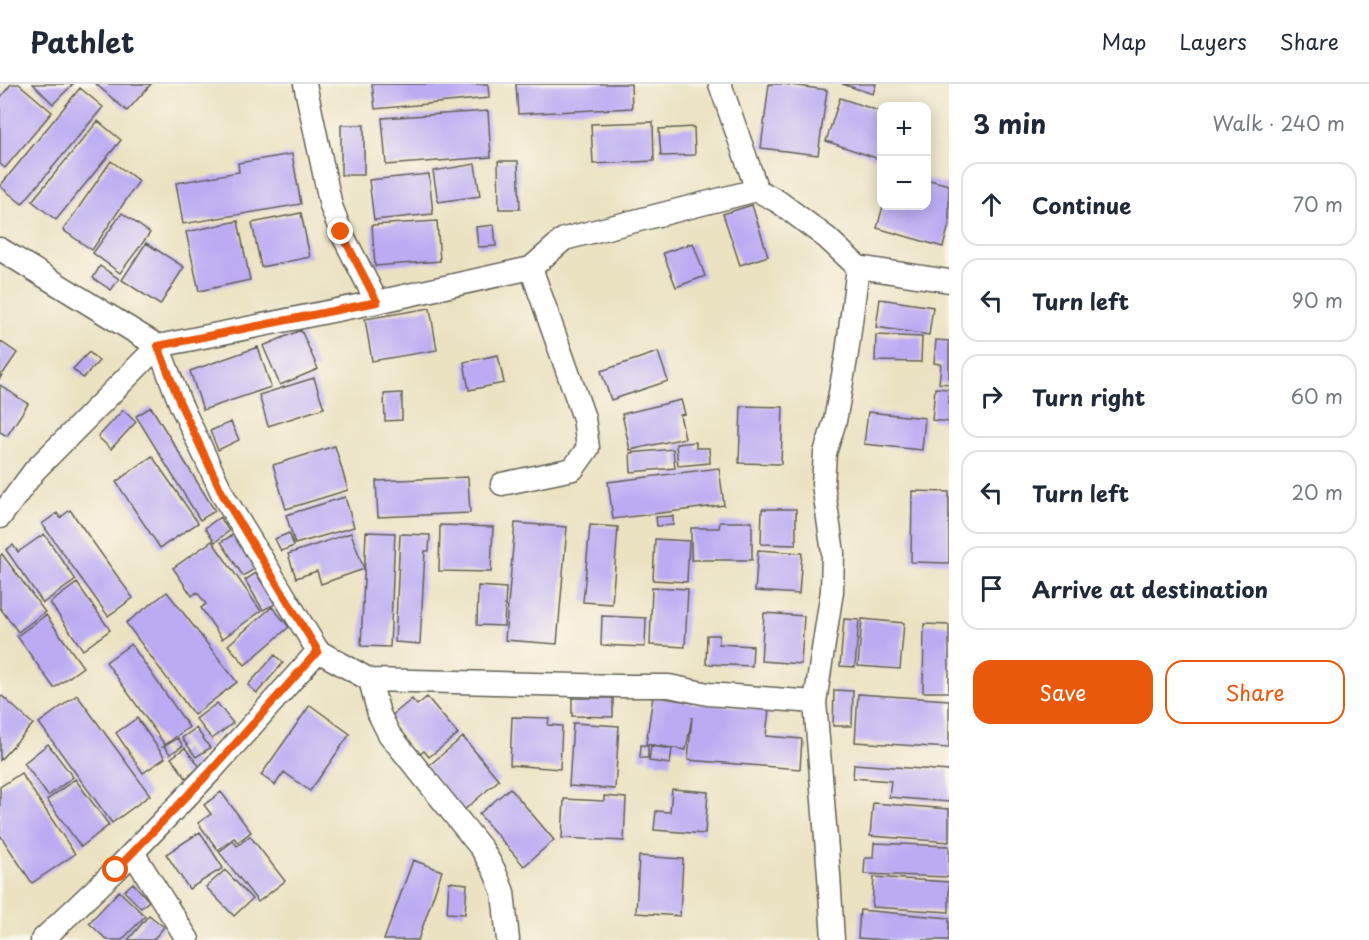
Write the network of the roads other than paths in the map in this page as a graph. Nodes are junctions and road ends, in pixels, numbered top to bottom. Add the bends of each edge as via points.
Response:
1 (305, 84) edge
2 (720, 84) edge
3 (757, 190) junction
4 (0, 249) edge
5 (858, 267) junction
6 (531, 268) junction
7 (949, 281) edge
8 (377, 302) junction
9 (158, 346) junction
10 (502, 484) dead end
11 (0, 517) edge
12 (318, 651) junction
13 (370, 680) junction
14 (815, 702) junction
15 (132, 853) junction
16 (42, 940) edge
17 (188, 940) edge
18 (508, 940) edge
19 (833, 940) edge

1 - 8 street via 331,206
2 - 3 street
3 - 5 street via 827,238
3 - 6 street via 564,239
4 - 9 street
5 - 7 street
5 - 14 street via 848,353 825,453 823,484 831,533 832,591
6 - 8 street
6 - 10 street via 584,418 588,448 573,469
8 - 9 street
9 - 11 street via 35,470
9 - 12 street via 224,497
12 - 13 street
12 - 15 street
13 - 14 street via 669,686 708,694
13 - 18 street via 389,734 482,849 494,870 503,892
14 - 19 street
15 - 16 street
15 - 17 street

